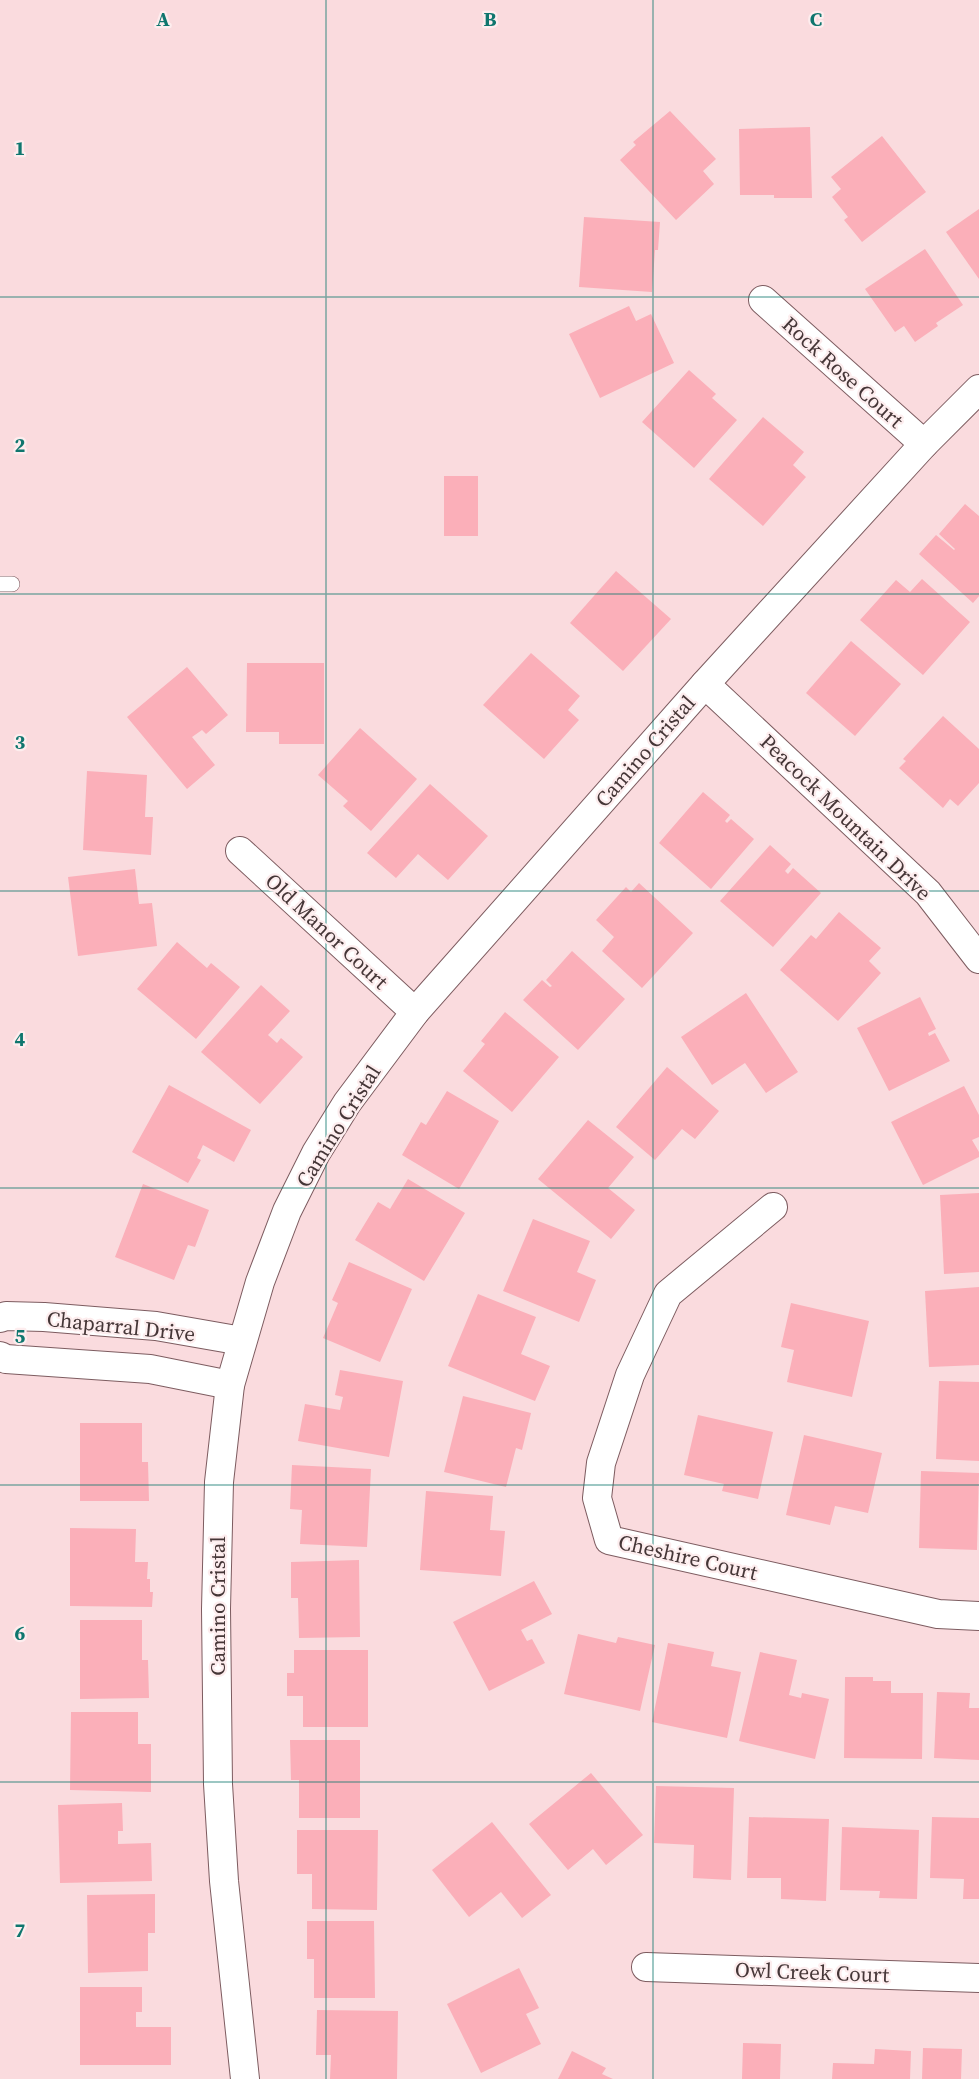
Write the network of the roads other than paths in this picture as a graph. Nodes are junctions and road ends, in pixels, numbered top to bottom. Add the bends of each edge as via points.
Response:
1 (763, 300) dead end
2 (979, 389) edge
3 (924, 444) junction
4 (705, 684) junction
5 (240, 851) dead end
6 (979, 959) edge
7 (415, 1012) junction
8 (773, 1207) dead end
9 (0, 1318) edge
10 (242, 1341) junction
11 (0, 1356) edge
12 (230, 1385) junction
13 (979, 1616) edge
14 (646, 1967) dead end
15 (979, 1978) edge
16 (245, 2079) edge

1 - 3 street, Rock Rose Court
2 - 3 street, Camino Cristal
3 - 4 street, Camino Cristal
4 - 6 street, Peacock Mountain Drive via 928,893
4 - 7 street, Camino Cristal
5 - 7 street, Old Manor Court
7 - 10 street, Camino Cristal via 347,1103 316,1153 287,1211
8 - 13 street, Cheshire Court via 668,1294 630,1375 600,1463 597,1498 609,1540 938,1614
9 - 10 street, Chaparral Drive via 44,1317 156,1326
10 - 12 street, Camino Cristal
11 - 12 street, Chaparral Drive via 150,1369
12 - 16 street, Camino Cristal via 219,1482 218,1784
14 - 15 street, Owl Creek Court

